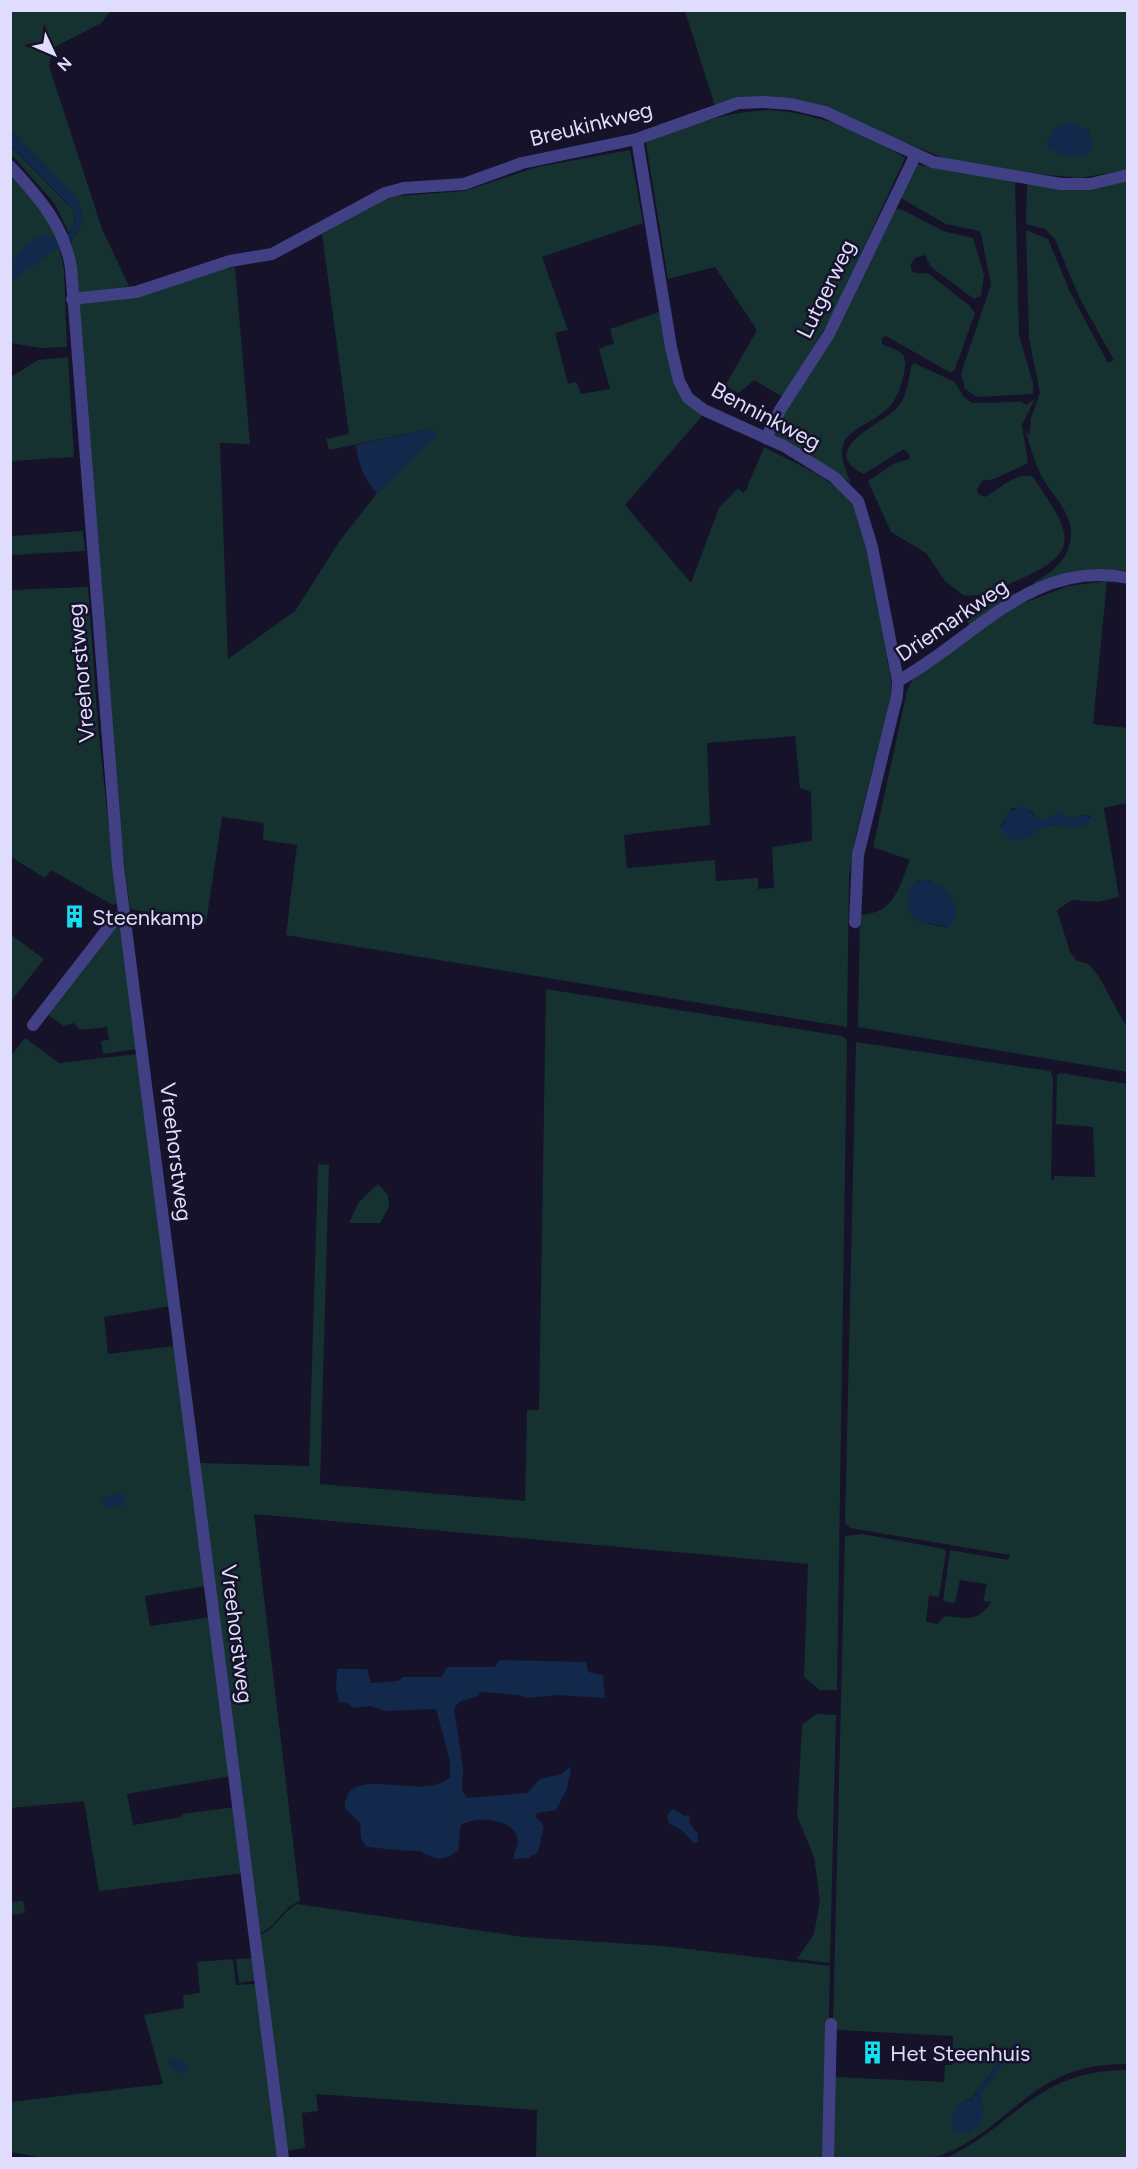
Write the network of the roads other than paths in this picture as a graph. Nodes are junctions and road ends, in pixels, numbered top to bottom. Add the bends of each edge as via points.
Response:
1 (637, 138) junction
2 (916, 154) junction
3 (10, 166) edge
4 (1128, 175) edge
5 (72, 299) junction
6 (766, 438) junction
7 (1128, 578) edge
8 (898, 681) junction
9 (125, 918) junction
10 (855, 922) dead end
11 (33, 1025) dead end
12 (831, 2024) dead end
13 (283, 2158) edge
14 (828, 2158) edge

1 - 2 street, Breukinkweg via 738,103 763,102 825,112
1 - 5 street, Breukinkweg via 522,163 464,184 385,193 272,254 230,261 136,292
1 - 6 street, Benninkweg via 679,381 688,398 704,410
2 - 4 street, Breukinkweg via 933,162 1061,184 1090,184
2 - 6 street, Lutgerweg via 829,334
3 - 5 street, Vreehorstweg via 49,211 63,239 71,268
5 - 9 street, Vreehorstweg
6 - 8 street, Benninkweg via 834,477 858,501 872,548
7 - 8 street, Driemarkweg via 1073,578 1017,598
8 - 10 street, Driemarkweg via 858,855
9 - 11 street via 116,918
9 - 13 street, Vreehorstweg
12 - 14 street

